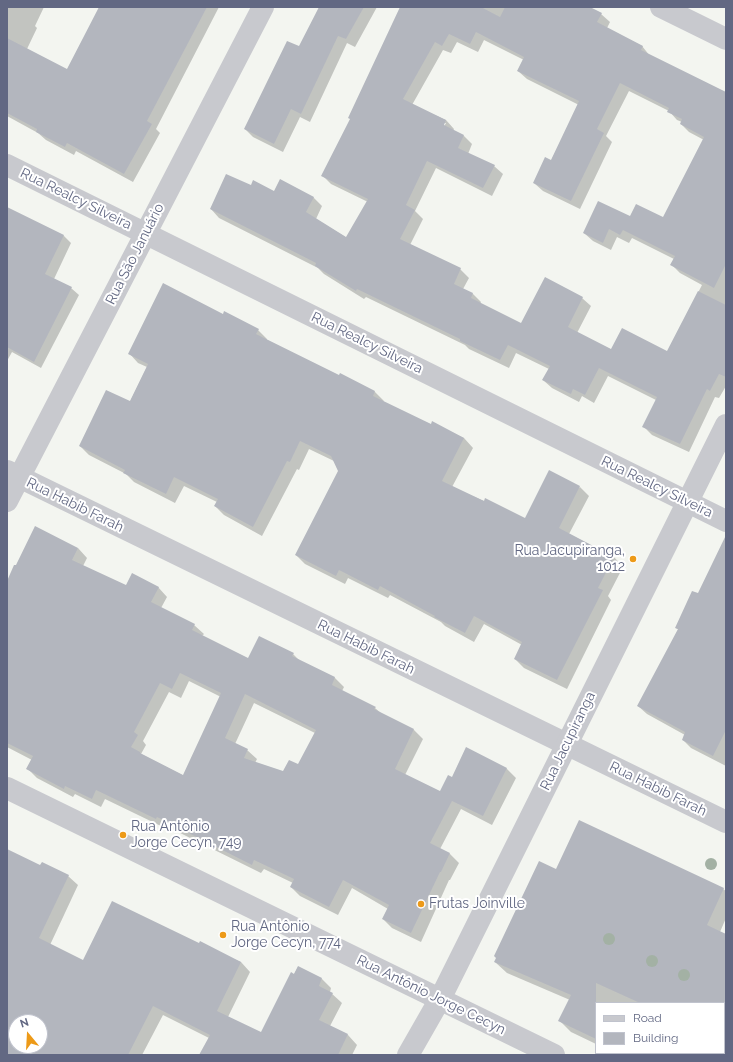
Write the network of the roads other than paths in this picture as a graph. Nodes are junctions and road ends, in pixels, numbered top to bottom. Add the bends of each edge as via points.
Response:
1 (661, 7) edge
2 (259, 8) edge
3 (726, 39) edge
4 (7, 165) edge
5 (146, 233) junction
6 (726, 425) edge
7 (13, 474) edge
8 (7, 501) edge
9 (687, 502) junction
10 (726, 521) edge
11 (566, 744) junction
12 (7, 788) edge
13 (726, 822) edge
14 (440, 999) junction
15 (408, 1055) edge
16 (554, 1055) edge

1 - 3 street
2 - 5 street, Rua São Januário
4 - 5 street, Rua Realcy Silveira
5 - 7 street, Rua São Januário
5 - 9 street, Rua Realcy Silveira
6 - 9 street, Rua Jacupiranga
7 - 8 street, Rua São Januário
7 - 11 street, Rua Habib Farah
9 - 10 street, Rua Realcy Silveira
9 - 11 street, Rua Jacupiranga
11 - 13 street, Rua Habib Farah
11 - 14 street, Rua Jacupiranga
12 - 14 street, Rua Antônio Jorge Cecyn
14 - 15 street, Rua Jacupiranga
14 - 16 street, Rua Antônio Jorge Cecyn

